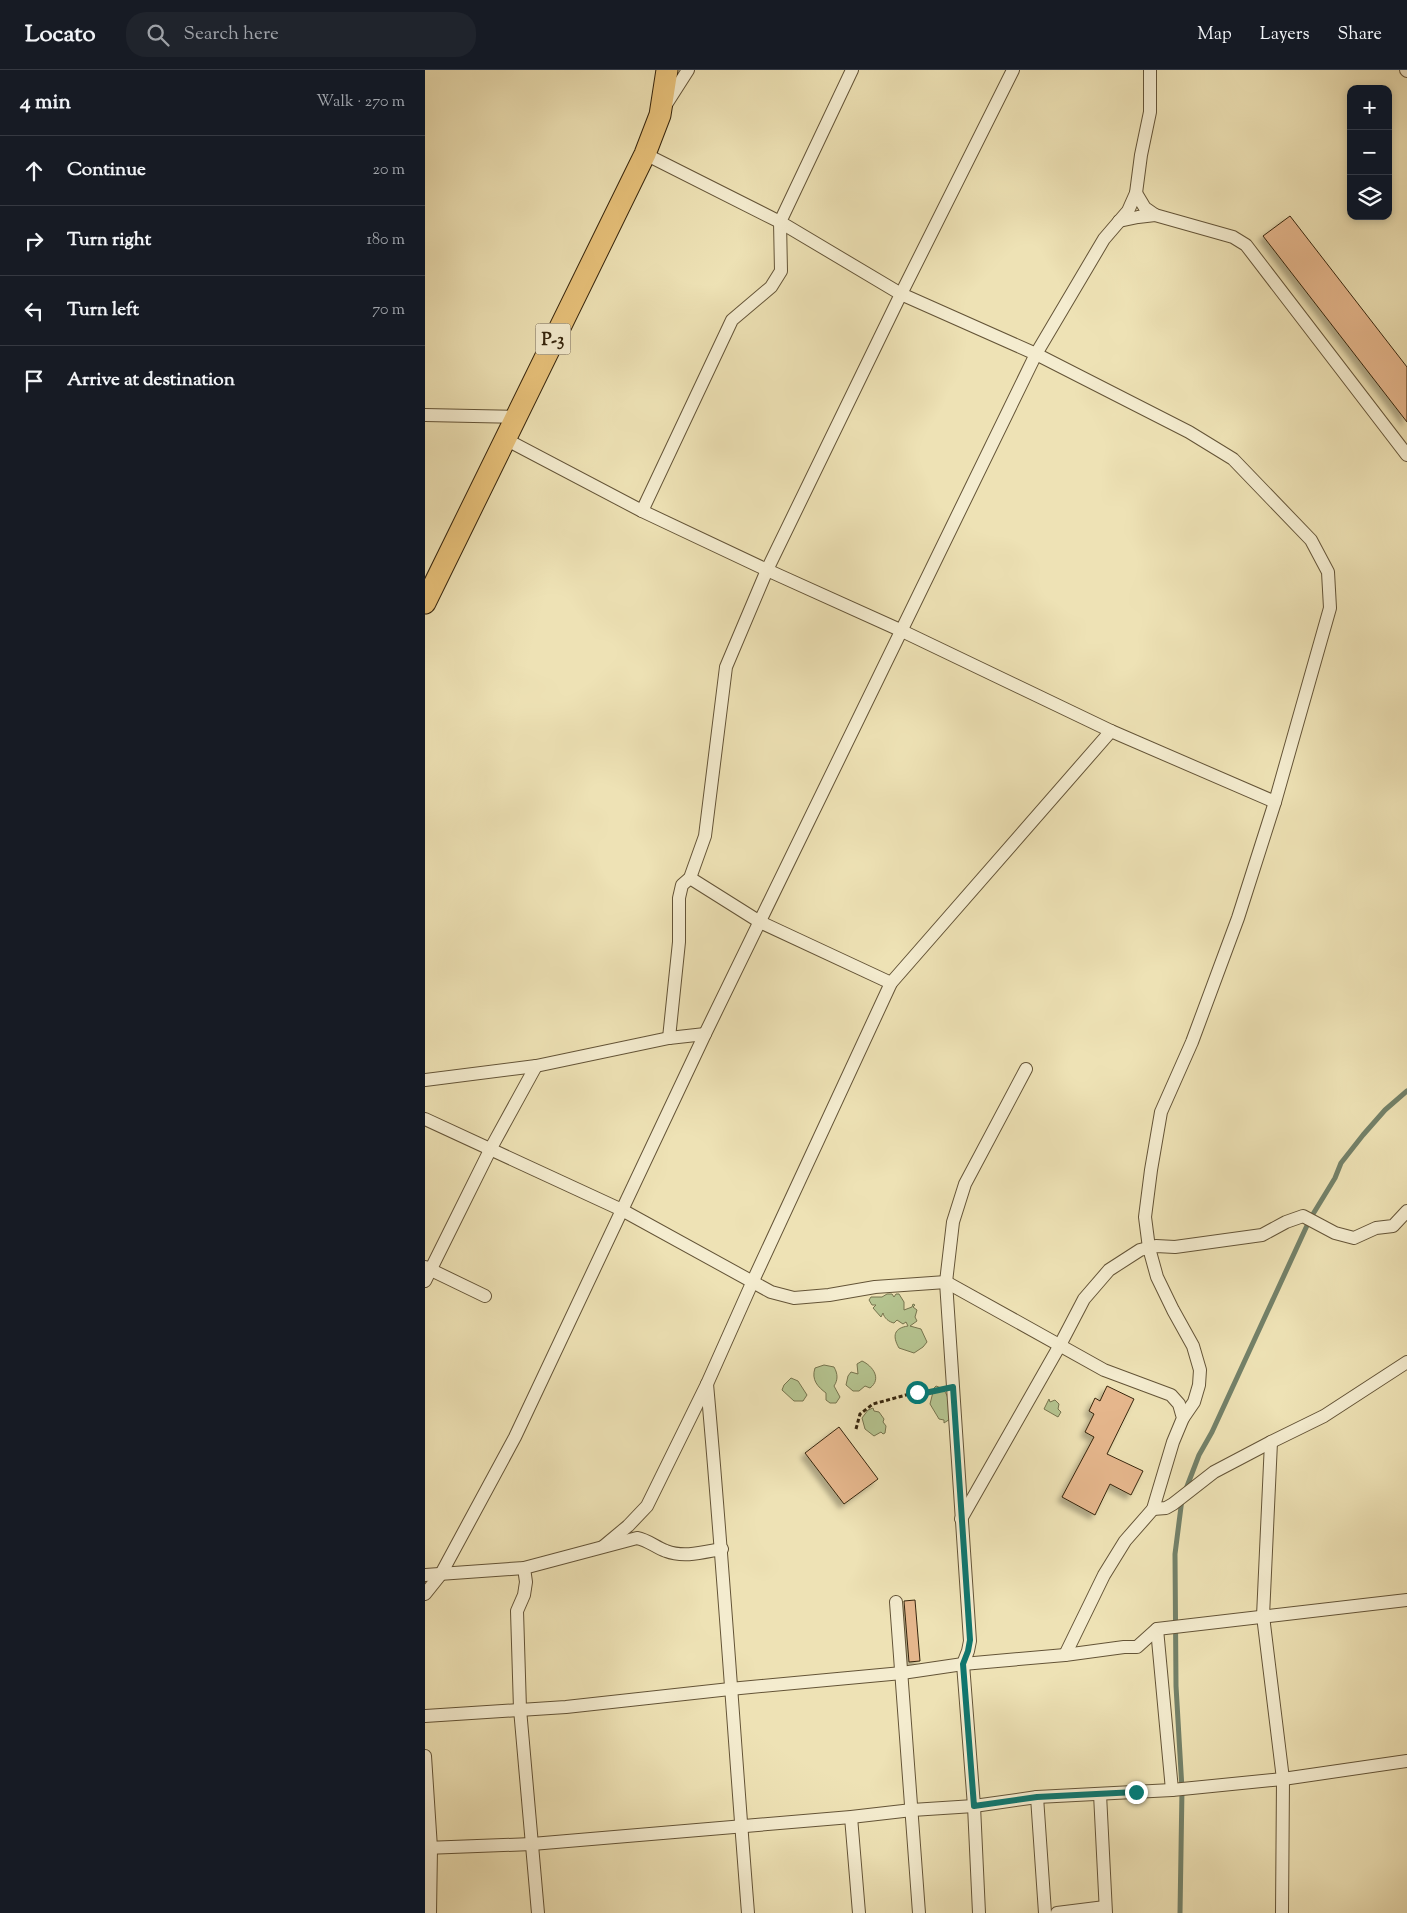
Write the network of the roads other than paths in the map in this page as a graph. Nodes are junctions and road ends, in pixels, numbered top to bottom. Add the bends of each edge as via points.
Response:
1 (667, 70) edge
2 (687, 70) edge
3 (852, 70) edge
4 (1013, 70) edge
5 (1150, 70) edge
6 (660, 115) junction
7 (645, 154) junction
8 (1136, 193) junction
9 (1155, 215) junction
10 (1119, 221) junction
11 (780, 222) junction
12 (901, 294) junction
13 (1036, 354) junction
14 (425, 415) edge
15 (516, 417) junction
16 (505, 439) junction
17 (1407, 455) edge
18 (643, 511) junction
19 (767, 570) junction
20 (425, 603) edge
21 (900, 630) junction
22 (1111, 731) junction
23 (1275, 802) junction
24 (690, 878) junction
25 (760, 922) junction
26 (891, 983) junction
27 (705, 1034) junction
28 (669, 1038) junction
29 (536, 1066) junction
30 (1026, 1069) dead end
31 (425, 1080) edge
32 (425, 1119) edge
33 (491, 1148) junction
34 (622, 1210) junction
35 (1407, 1210) edge
36 (1149, 1248) junction
37 (427, 1272) edge
38 (946, 1282) junction
39 (752, 1283) junction
40 (485, 1296) dead end
41 (1060, 1345) junction
42 (1407, 1362) edge
43 (707, 1384) junction
44 (1183, 1418) junction
45 (1271, 1442) junction
46 (1153, 1509) junction
47 (961, 1519) junction
48 (604, 1546) junction
49 (722, 1549) junction
50 (524, 1568) junction
51 (441, 1574) junction
52 (425, 1575) edge
53 (425, 1594) edge
54 (1407, 1600) edge
55 (896, 1602) dead end
56 (1263, 1616) junction
57 (1157, 1629) junction
58 (1065, 1656) junction
59 (963, 1664) junction
60 (902, 1673) junction
61 (730, 1689) junction
62 (520, 1709) junction
63 (425, 1716) edge
64 (425, 1756) edge
65 (1407, 1761) edge
66 (1283, 1779) junction
67 (1172, 1790) junction
68 (1100, 1794) junction
69 (1037, 1797) junction
70 (974, 1806) junction
71 (912, 1810) junction
72 (851, 1817) junction
73 (741, 1826) junction
74 (532, 1844) junction
75 (428, 1848) edge
76 (1106, 1910) edge
77 (1279, 1910) edge
78 (431, 1913) edge
79 (538, 1913) edge
80 (748, 1913) edge
81 (859, 1913) edge
82 (919, 1913) edge
83 (979, 1913) edge
84 (1045, 1913) edge
85 (1057, 1913) edge

1 - 6 highway, P-3
2 - 6 street
3 - 11 street
4 - 12 street
5 - 8 street via 1150,112
6 - 7 highway, P-3
7 - 11 street
7 - 15 highway, P-3
8 - 9 street via 1145,208
8 - 10 street via 1128,211
9 - 10 street
9 - 17 street via 1233,237 1246,245
10 - 13 street via 1104,239
11 - 12 street
11 - 18 street via 781,271 771,287 732,320
12 - 13 street
12 - 19 street
13 - 21 street
13 - 23 street via 1189,432 1233,459 1311,540 1328,572 1330,608
14 - 15 street
15 - 16 highway, P-3
16 - 18 street
16 - 20 highway, P-3
18 - 19 street
19 - 21 street
19 - 24 street via 726,667 705,836
21 - 22 street
21 - 25 street
22 - 23 street
22 - 26 street
23 - 36 street via 1232,936 1193,1042 1161,1112 1145,1217
24 - 25 street
24 - 28 street via 682,885 679,898 679,942
25 - 26 street
25 - 27 street
26 - 39 street
27 - 28 street
27 - 34 street
28 - 29 street
29 - 31 street
29 - 33 street
30 - 38 street via 965,1184 953,1222
32 - 33 street
33 - 34 street
33 - 37 street
34 - 39 street
34 - 51 street via 515,1438
35 - 36 street via 1393,1226 1376,1228 1354,1238 1335,1233 1303,1216 1262,1235
36 - 41 street via 1140,1250 1109,1270 1084,1299
36 - 44 street via 1157,1277 1193,1346 1200,1370 1194,1402
37 - 40 street
38 - 39 street via 793,1298
38 - 41 street
38 - 47 street
39 - 43 street
41 - 44 street via 1104,1370 1171,1395 1179,1404
41 - 47 street
42 - 45 street via 1324,1416
43 - 48 street via 647,1506
43 - 49 street
44 - 46 street
45 - 46 street via 1214,1472 1166,1508
45 - 56 street
46 - 58 street via 1103,1575
47 - 59 street via 970,1640
48 - 49 street via 637,1538 680,1555
48 - 50 street
49 - 61 street
50 - 51 street
50 - 62 street via 524,1595 517,1611
51 - 52 street
51 - 53 street
54 - 56 street
55 - 60 street
56 - 57 street
56 - 66 street
57 - 58 street via 1137,1647
57 - 67 street
58 - 59 street
59 - 60 street
59 - 70 street
60 - 61 street
60 - 71 street
61 - 62 street
61 - 73 street
62 - 63 street
62 - 74 street
64 - 75 street
65 - 66 street
66 - 67 street
66 - 77 street
67 - 68 street
68 - 69 street
68 - 76 street
69 - 70 street
69 - 84 street
70 - 71 street
70 - 83 street
71 - 72 street
71 - 82 street
72 - 73 street
72 - 81 street
73 - 74 street
73 - 80 street
74 - 75 street
74 - 79 street
75 - 78 street
76 - 85 street

